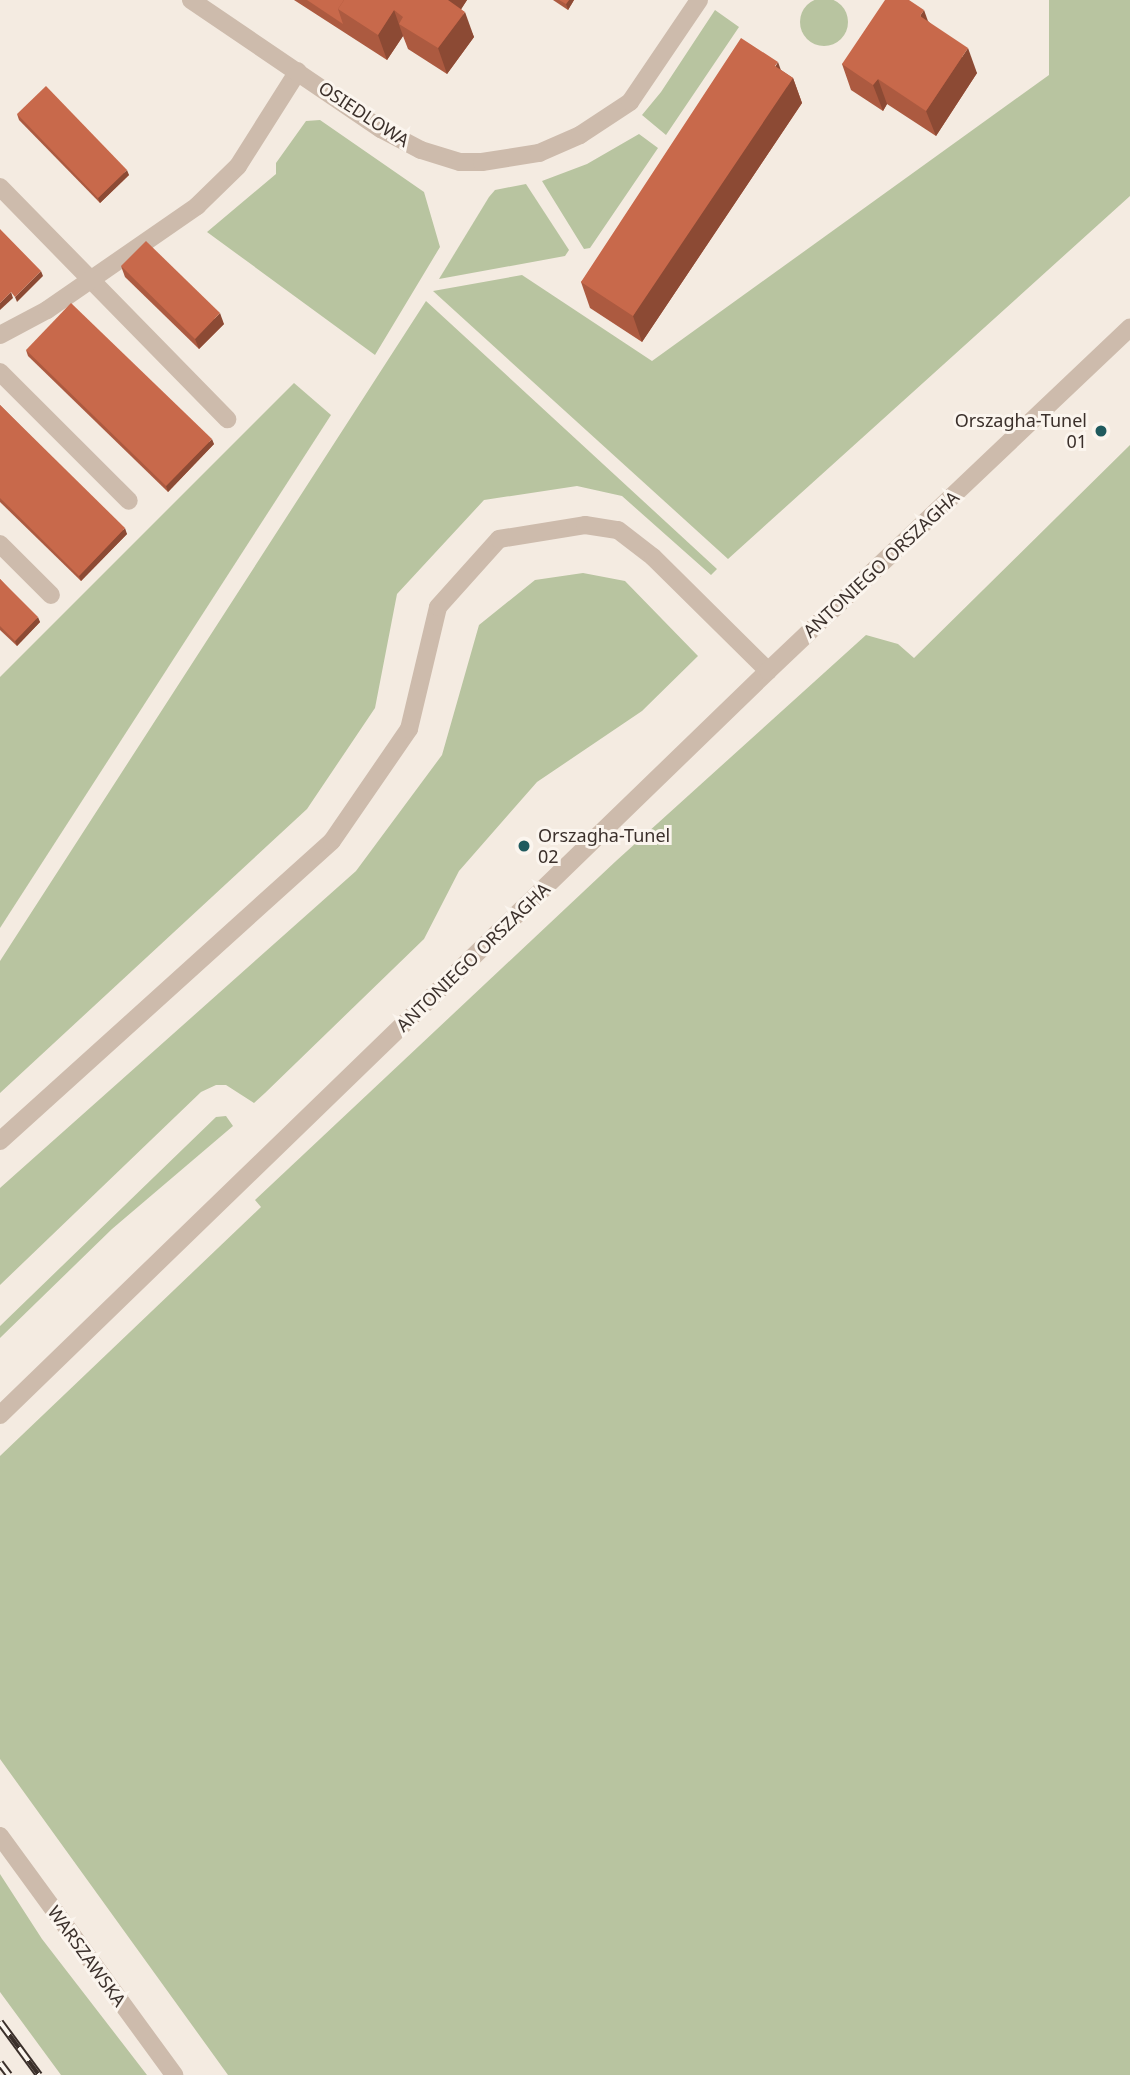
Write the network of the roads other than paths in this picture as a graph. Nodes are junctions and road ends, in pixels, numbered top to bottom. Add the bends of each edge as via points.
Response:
1 (191, 0) edge
2 (699, 0) edge
3 (298, 71) junction
4 (0, 187) edge
5 (91, 280) junction
6 (1130, 327) edge
7 (0, 335) edge
8 (0, 372) edge
9 (227, 419) dead end
10 (129, 501) dead end
11 (0, 544) edge
12 (51, 595) dead end
13 (768, 671) junction
14 (0, 1141) edge
15 (0, 1415) edge
16 (0, 1836) edge
17 (174, 2075) edge

1 - 3 street, OSIEDLOWA
2 - 3 street, OSIEDLOWA via 630,102 580,135 539,153 494,162 460,162 421,150 381,129
3 - 5 street via 238,166 197,206
4 - 5 street
5 - 7 street
5 - 9 street
6 - 13 street, ANTONIEGO ORSZAGHA
8 - 10 street
11 - 12 street
13 - 14 street via 653,557 618,530 585,525 499,539 438,607 409,729 332,841
13 - 15 street, ANTONIEGO ORSZAGHA
16 - 17 street, WARSZAWSKA

